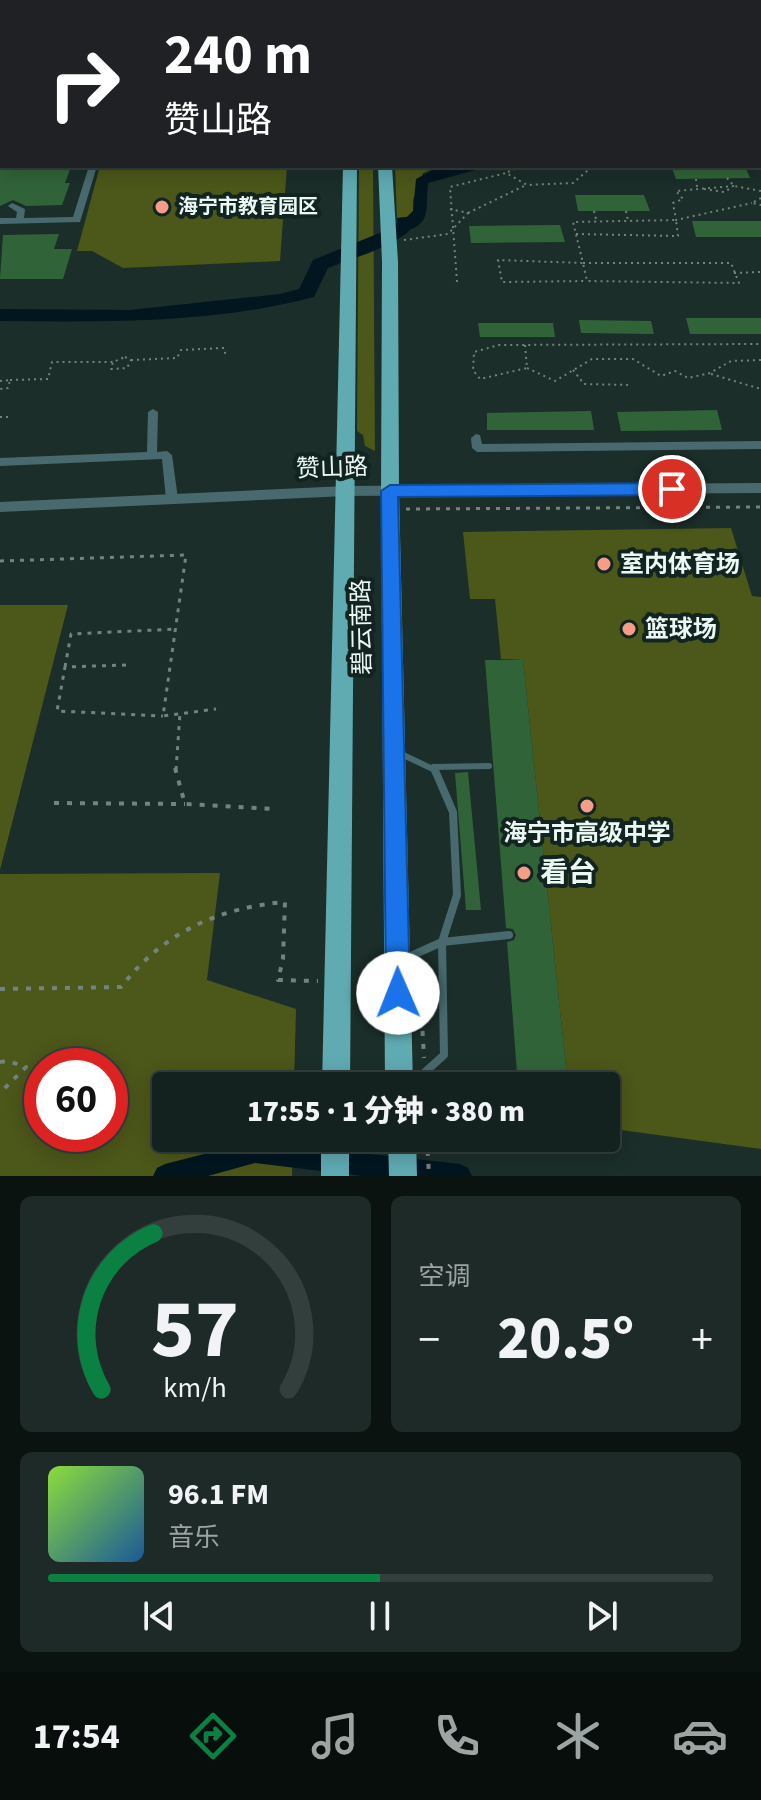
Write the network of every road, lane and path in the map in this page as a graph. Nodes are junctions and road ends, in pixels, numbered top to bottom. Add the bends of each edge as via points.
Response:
1 (92, 168) edge
2 (350, 168) edge
3 (385, 168) edge
4 (517, 168) edge
5 (591, 168) edge
6 (506, 173) junction
7 (727, 178) dead end
8 (696, 179) dead end
9 (527, 185) junction
10 (734, 186) junction
11 (697, 188) junction
12 (761, 191) edge
13 (761, 198) edge
14 (752, 203) junction
15 (761, 205) edge
16 (12, 206) dead end
17 (450, 209) junction
18 (594, 211) dead end
19 (626, 211) dead end
20 (468, 213) junction
21 (596, 219) dead end
22 (676, 220) junction
23 (0, 221) edge
24 (19, 221) junction
25 (628, 221) junction
26 (576, 234) junction
27 (399, 241) dead end
28 (583, 263) junction
29 (761, 272) edge
30 (734, 273) junction
31 (587, 281) junction
32 (457, 282) dead end
33 (761, 344) edge
34 (525, 345) junction
35 (226, 357) dead end
36 (131, 360) junction
37 (761, 360) edge
38 (113, 362) junction
39 (527, 368) junction
40 (573, 370) junction
41 (710, 373) junction
42 (10, 380) junction
43 (0, 381) edge
44 (628, 385) dead end
45 (0, 389) edge
46 (761, 389) edge
47 (153, 412) dead end
48 (0, 417) edge
49 (12, 417) dead end
50 (476, 438) dead end
51 (761, 445) edge
52 (152, 456) junction
53 (0, 462) edge
54 (761, 488) edge
55 (346, 491) junction
56 (390, 491) junction
57 (172, 499) junction
58 (0, 507) edge
59 (761, 507) edge
60 (399, 510) dead end
61 (0, 561) edge
62 (176, 629) junction
63 (126, 665) dead end
64 (65, 667) junction
65 (216, 709) dead end
66 (180, 713) junction
67 (163, 716) junction
68 (395, 749) junction
69 (489, 766) dead end
70 (434, 767) junction
71 (54, 803) dead end
72 (185, 804) junction
73 (273, 809) dead end
74 (509, 935) dead end
75 (442, 942) junction
76 (408, 957) junction
77 (338, 980) junction
78 (0, 989) edge
79 (0, 1062) edge
80 (336, 1072) edge
81 (402, 1072) edge
82 (424, 1072) edge
83 (425, 1072) edge
84 (0, 1092) edge
85 (335, 1152) edge
86 (408, 1152) edge
87 (418, 1152) edge
88 (335, 1176) edge
89 (403, 1176) edge
90 (429, 1176) edge

1 - 24 street via 77,220
2 - 55 main road, 碧云南路
3 - 56 main road, 碧云南路
4 - 6 path
5 - 9 path via 573,183
6 - 9 path
6 - 17 path via 450,187
7 - 10 path
8 - 11 path
9 - 20 path
10 - 11 path via 724,192
10 - 12 path
11 - 22 path via 676,191 683,199 673,203
13 - 14 path
14 - 15 path
14 - 22 path
16 - 24 street via 22,211
17 - 20 path
17 - 32 path
18 - 21 path
19 - 25 path
20 - 27 path via 448,234
22 - 25 path
22 - 26 path via 678,236
23 - 24 street
25 - 26 path via 573,222
26 - 28 path
28 - 30 path via 731,263
28 - 31 path
28 - 31 path via 498,260 502,282
29 - 30 path
30 - 31 path via 739,283
33 - 34 path
34 - 39 path
34 - 39 path via 474,352 473,370 480,379
35 - 36 path via 224,348
36 - 38 path
36 - 38 path via 127,368 111,369
37 - 41 path via 731,361
38 - 42 path via 52,362 48,379
39 - 40 path via 555,381
40 - 41 path via 592,359 633,359 661,376 675,371 688,378
40 - 44 path via 584,384
41 - 46 path
42 - 43 path
42 - 45 path via 8,388
47 - 52 street
48 - 49 path
50 - 51 street via 477,448
52 - 53 street
52 - 57 street via 167,455
54 - 56 street, 赞山路
55 - 56 street, 赞山路
55 - 57 street, 赞山路
55 - 77 main road, 碧云南路
56 - 68 main road, 碧云南路
57 - 58 street, 赞山路
59 - 60 path
61 - 62 path via 186,555
62 - 64 path via 71,634
62 - 67 path
63 - 64 path
64 - 67 path via 57,711
65 - 66 path
66 - 67 path
66 - 72 path via 174,763
68 - 70 lane
68 - 76 main road, 碧云南路
69 - 70 lane
70 - 75 lane via 453,812 457,895
71 - 72 path
72 - 73 path
74 - 75 lane
75 - 76 lane
75 - 83 lane via 444,1055
76 - 81 main road, 碧云南路
76 - 82 path
77 - 78 path via 278,980 285,902 204,917 158,947 121,987
77 - 80 main road, 碧云南路
79 - 84 path via 26,1067
85 - 88 main road
86 - 89 main road
87 - 90 path

